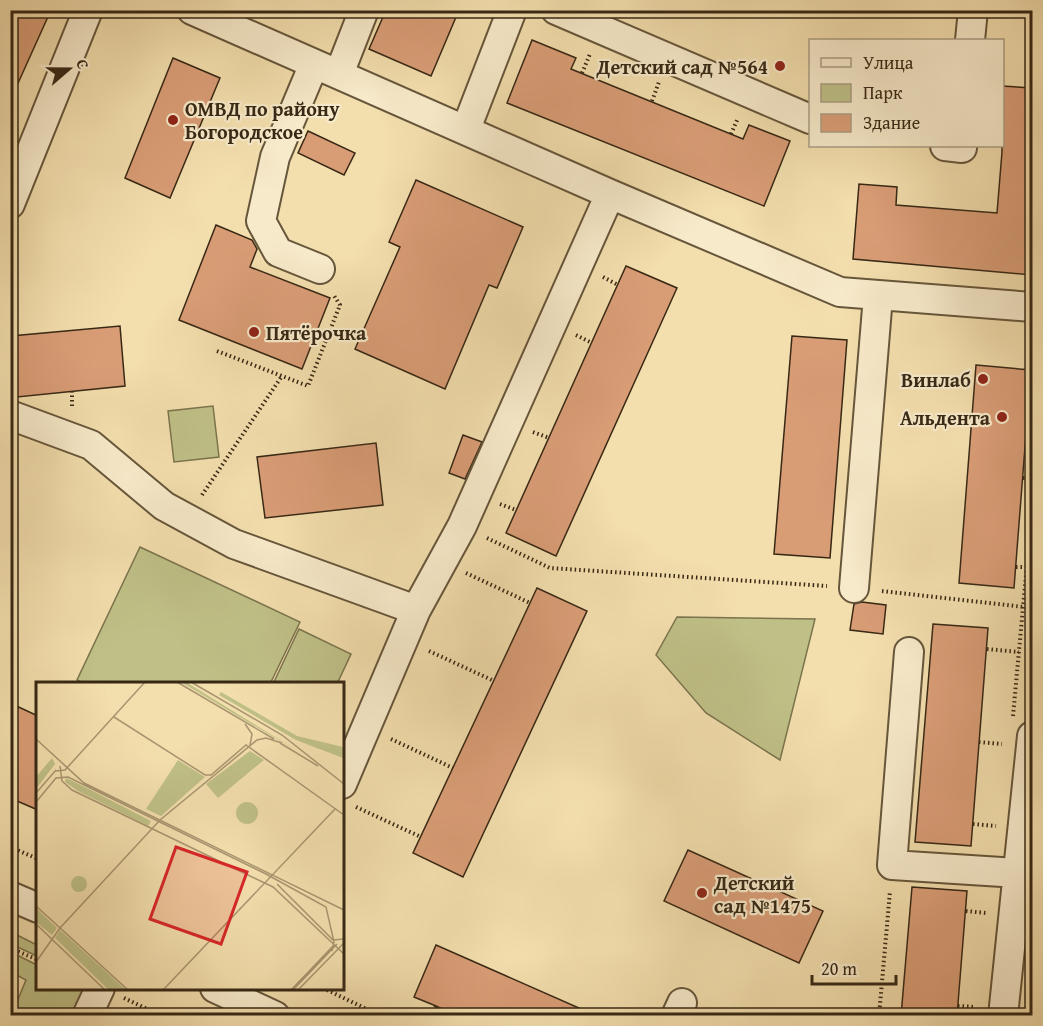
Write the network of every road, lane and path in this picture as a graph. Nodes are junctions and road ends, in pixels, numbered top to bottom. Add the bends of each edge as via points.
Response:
1 (88, 10) edge
2 (192, 10) edge
3 (364, 10) edge
4 (512, 10) edge
5 (556, 10) edge
6 (973, 10) edge
7 (970, 39) edge
8 (326, 69) junction
9 (809, 119) edge
10 (466, 129) junction
11 (610, 194) junction
12 (10, 204) edge
13 (320, 270) joint
14 (878, 296) junction
15 (1032, 307) edge
16 (217, 351) dead end
17 (282, 376) junction
18 (10, 415) edge
19 (1023, 478) dead end
20 (1032, 478) edge
21 (186, 519) junction
22 (462, 526) junction
23 (443, 562) junction
24 (1016, 567) dead end
25 (1028, 567) dead end
26 (854, 588) junction
27 (530, 603) dead end
28 (1024, 607) dead end
29 (416, 610) junction
30 (404, 639) junction
31 (987, 649) dead end
32 (909, 651) dead end
33 (1020, 652) dead end
34 (494, 681) dead end
35 (366, 728) junction
36 (1021, 741) edge
37 (979, 742) dead end
38 (453, 768) dead end
39 (347, 794) edge
40 (973, 824) dead end
41 (1002, 826) dead end
42 (421, 837) dead end
43 (10, 847) edge
44 (36, 858) edge
45 (892, 865) junction
46 (1017, 873) junction
47 (10, 896) edge
48 (36, 907) edge
49 (966, 911) dead end
50 (993, 914) dead end
51 (10, 948) edge
52 (36, 959) edge
53 (221, 990) edge
54 (327, 990) edge
55 (109, 992) edge
56 (258, 1006) edge
57 (436, 1006) dead end
58 (958, 1006) dead end
59 (994, 1012) edge
60 (87, 1016) edge
61 (162, 1016) edge
62 (381, 1016) edge
63 (432, 1016) edge
64 (879, 1016) edge

1 - 12 street
2 - 8 street
3 - 8 street
4 - 10 street
5 - 9 street
6 - 7 street
8 - 10 street
8 - 13 street via 275,157 261,221 278,252
10 - 11 street
11 - 14 street via 840,292
11 - 22 street
13 - 17 path via 340,304 308,386
14 - 15 street
14 - 26 street
16 - 17 path
17 - 21 path
18 - 21 street via 91,446 164,506
19 - 20 path
21 - 29 street via 234,544
22 - 23 street
22 - 26 path via 550,567
23 - 27 path
23 - 29 street
24 - 25 path
26 - 28 path
29 - 30 street
30 - 34 path
30 - 35 street
31 - 33 path
32 - 45 street
35 - 38 path
35 - 39 street
36 - 37 path
36 - 46 street
39 - 42 path
40 - 41 path
43 - 44 path
45 - 46 street
45 - 64 path
46 - 59 street
47 - 48 street
49 - 50 path
51 - 52 path
53 - 56 street
54 - 62 path
55 - 60 street
55 - 61 path
57 - 63 path
58 - 59 path

